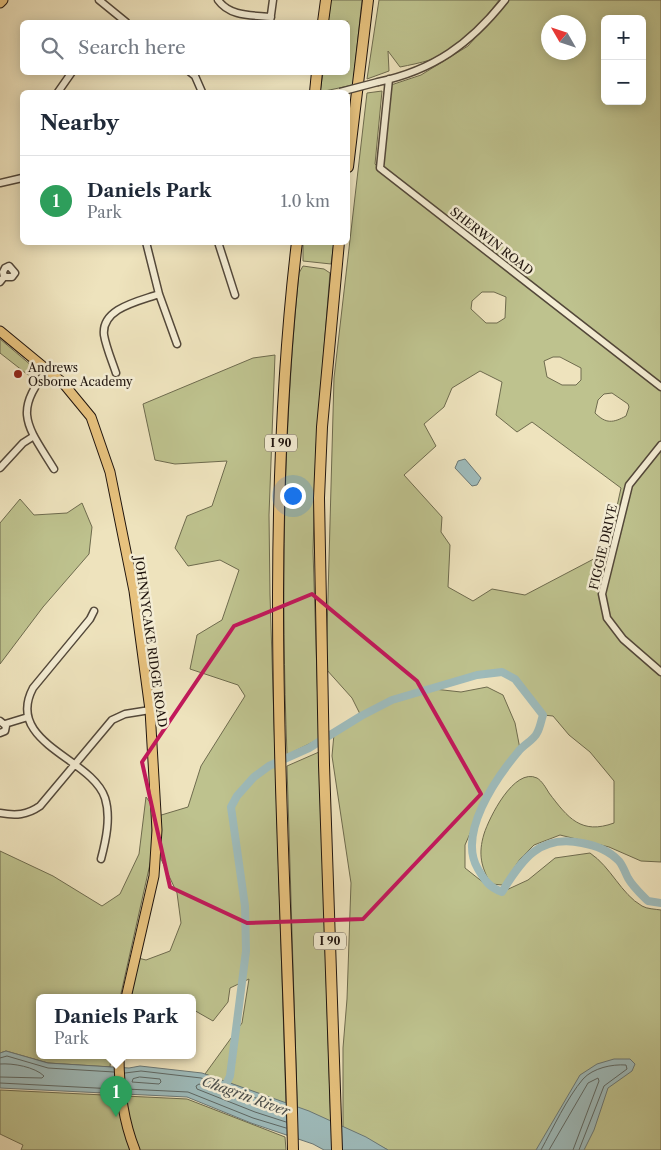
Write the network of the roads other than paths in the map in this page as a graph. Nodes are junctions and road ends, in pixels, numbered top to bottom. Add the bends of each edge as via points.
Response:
1 (2, 0) edge
2 (99, 0) edge
3 (218, 0) edge
4 (273, 0) edge
5 (326, 0) edge
6 (368, 0) edge
7 (505, 0) edge
8 (0, 3) edge
9 (117, 16) junction
10 (114, 20) edge
11 (123, 20) edge
12 (270, 20) edge
13 (323, 20) edge
14 (70, 75) edge
15 (193, 75) edge
16 (318, 75) edge
17 (388, 80) junction
18 (59, 90) edge
19 (201, 90) edge
20 (315, 90) edge
21 (348, 90) edge
22 (350, 150) edge
23 (20, 179) edge
24 (0, 184) edge
25 (147, 245) edge
26 (219, 245) edge
27 (297, 245) edge
28 (339, 245) edge
29 (159, 294) junction
30 (235, 295) dead end
31 (0, 331) edge
32 (177, 344) dead end
33 (48, 370) junction
34 (116, 373) dead end
35 (661, 387) edge
36 (34, 436) junction
37 (661, 445) edge
38 (0, 468) edge
39 (54, 469) dead end
40 (94, 611) dead end
41 (661, 672) edge
42 (150, 710) junction
43 (28, 717) junction
44 (3, 722) edge
45 (0, 733) edge
46 (74, 765) junction
47 (0, 813) edge
48 (101, 859) dead end
49 (127, 994) edge
50 (119, 1059) edge
51 (135, 1150) edge
52 (293, 1150) edge
53 (337, 1150) edge

1 - 8 main road
2 - 9 street
3 - 12 street via 234,13
4 - 12 street
5 - 13 highway
6 - 22 highway
7 - 17 street via 484,26 458,49 424,67
9 - 10 street
9 - 11 street
14 - 18 street
15 - 19 street
16 - 20 highway
17 - 21 street, bridge
17 - 35 street, SHERWIN ROAD via 380,168
23 - 24 street
25 - 29 street
26 - 30 street
27 - 52 highway, I 90 via 283,391 279,482 280,733
28 - 53 highway, I 90 via 322,427 319,498
29 - 32 street
29 - 34 street via 119,309 107,319 104,334
31 - 33 main road, JOHNNYCAKE RIDGE ROAD
33 - 36 street via 27,400 25,412
33 - 42 main road, JOHNNYCAKE RIDGE ROAD via 91,418 110,472 134,591
36 - 38 street
36 - 39 street
37 - 41 street, FIGGIE DRIVE via 630,485 602,594 607,618 623,639
40 - 43 street via 33,688
42 - 46 street via 112,720
42 - 49 main road, JOHNNYCAKE RIDGE ROAD via 157,806 156,853 147,914
43 - 44 street
43 - 46 street via 40,737
44 - 45 street via 6,729
46 - 47 street via 40,806 18,815
46 - 48 street via 95,782 105,797 107,826
50 - 51 main road via 126,1124

